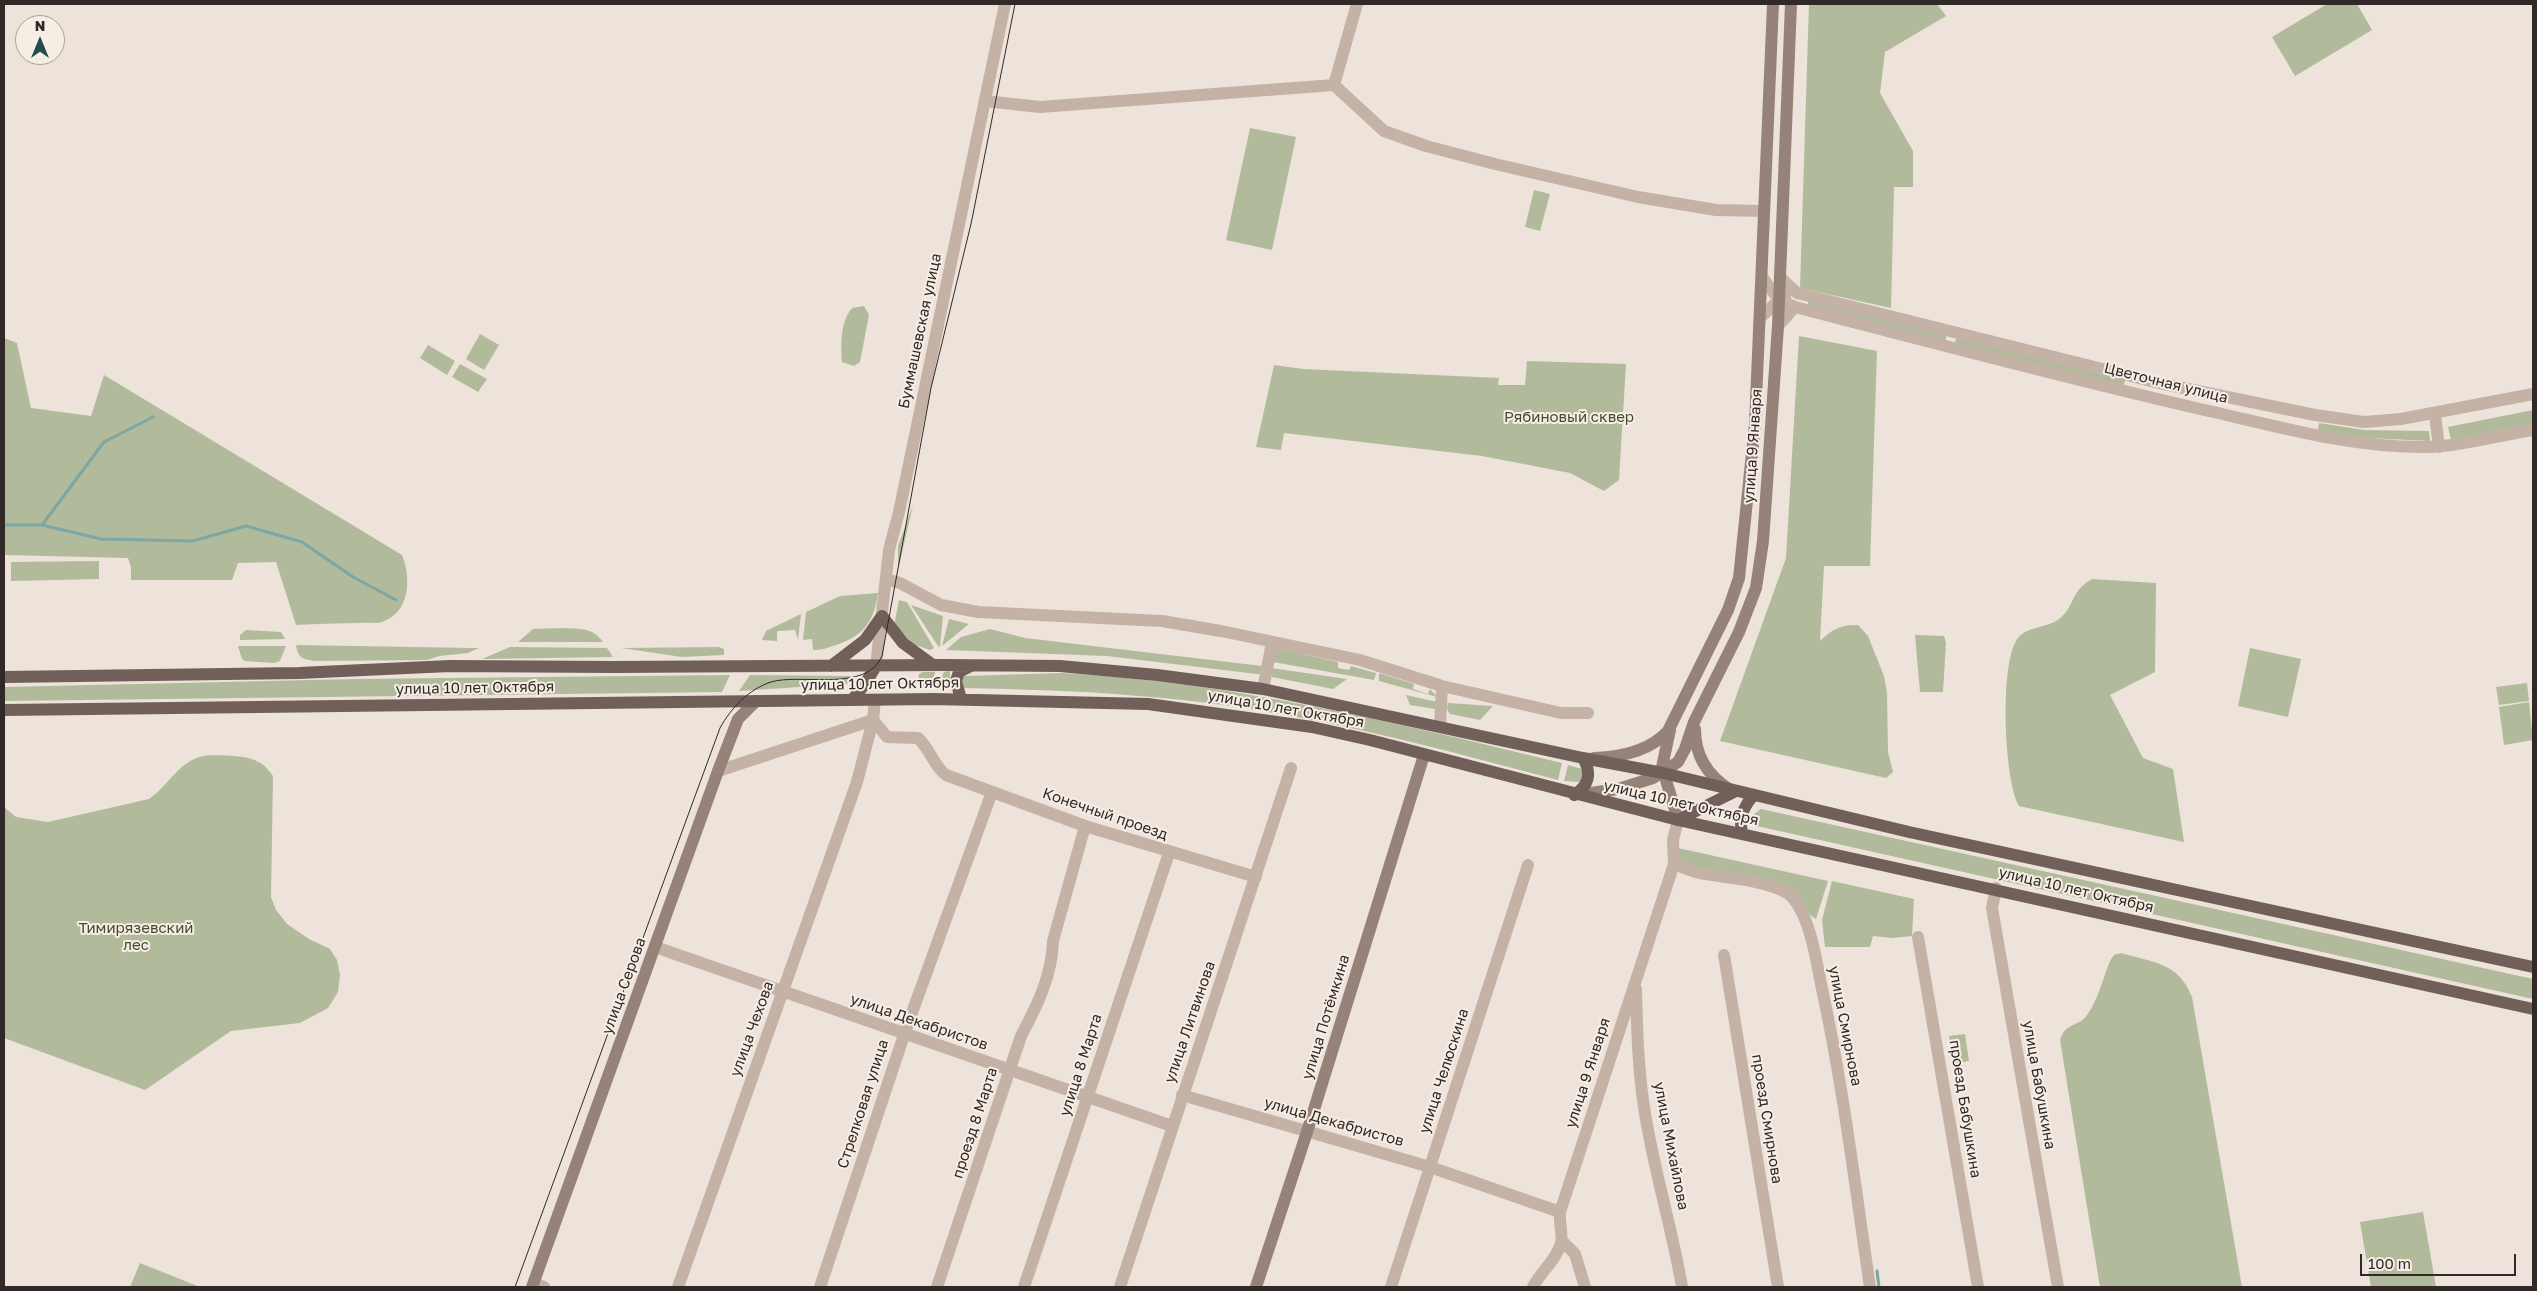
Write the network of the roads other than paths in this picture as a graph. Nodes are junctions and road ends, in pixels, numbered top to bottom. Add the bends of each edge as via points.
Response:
1 (1005, 4) edge
2 (1356, 4) edge
3 (1773, 4) edge
4 (1791, 4) edge
5 (1334, 85) junction
6 (985, 101) junction
7 (1764, 211) junction
8 (1762, 277) junction
9 (1780, 277) junction
10 (1797, 293) junction
11 (1779, 300) junction
12 (1795, 307) junction
13 (1760, 318) junction
14 (1778, 326) junction
15 (1952, 331) junction
16 (1948, 347) junction
17 (2158, 383) junction
18 (2533, 394) edge
19 (2155, 398) junction
20 (2314, 415) junction
21 (2435, 415) junction
22 (2533, 430) edge
23 (2310, 434) junction
24 (2439, 447) junction
25 (886, 579) junction
26 (882, 616) junction
27 (1272, 643) junction
28 (933, 665) junction
29 (831, 666) junction
30 (876, 666) junction
31 (971, 666) junction
32 (4, 678) edge
33 (1442, 686) junction
34 (1263, 689) junction
35 (961, 699) junction
36 (852, 700) junction
37 (874, 700) junction
38 (756, 701) junction
39 (4, 710) edge
40 (1588, 713) dead end
41 (873, 720) junction
42 (1694, 722) junction
43 (1672, 725) junction
44 (1440, 726) junction
45 (1424, 755) junction
46 (1583, 758) junction
47 (1291, 768) dead end
48 (718, 771) junction
49 (1663, 773) junction
50 (992, 792) junction
51 (1734, 792) junction
52 (1574, 795) junction
53 (1752, 796) junction
54 (1678, 820) junction
55 (1085, 826) junction
56 (1742, 834) junction
57 (1169, 853) junction
58 (1674, 864) junction
59 (1528, 865) dead end
60 (1256, 877) junction
61 (1996, 888) junction
62 (1918, 937) dead end
63 (656, 948) junction
64 (1724, 955) dead end
65 (2533, 967) edge
66 (1636, 981) junction
67 (783, 992) junction
68 (2533, 1009) edge
69 (904, 1032) junction
70 (1009, 1071) junction
71 (1182, 1095) junction
72 (1086, 1098) junction
73 (1172, 1126) junction
74 (1307, 1132) junction
75 (1430, 1167) junction
76 (1560, 1212) junction
77 (1562, 1241) junction
78 (537, 1286) edge
79 (678, 1287) edge
80 (820, 1287) edge
81 (937, 1287) edge
82 (1024, 1287) edge
83 (1120, 1287) edge
84 (1256, 1287) edge
85 (1391, 1287) edge
86 (1533, 1287) edge
87 (1586, 1287) edge
88 (1682, 1287) edge
89 (1778, 1287) edge
90 (1870, 1287) edge
91 (1978, 1287) edge
92 (2058, 1287) edge

1 - 6 street, Буммашевская улица
2 - 5 street
3 - 7 main road, улица 9 Января
4 - 9 main road, улица 9 Января
5 - 6 street via 1040,107
5 - 7 street via 1384,131 1426,146 1638,198 1716,210
6 - 25 street, Буммашевская улица via 889,550
7 - 8 main road, улица 9 Января
8 - 11 street
8 - 13 main road, улица 9 Января
9 - 10 street
9 - 11 main road, улица 9 Января
10 - 11 street
10 - 15 street, Цветочная улица
11 - 12 street, Цветочная улица
11 - 13 street
11 - 14 main road, улица 9 Января
12 - 14 street
12 - 16 street, Цветочная улица
13 - 43 main road, улица 9 Января via 1755,424 1739,578 1728,610
14 - 42 main road, улица 9 Января via 1756,588 1739,632
15 - 16 street
15 - 17 street, Цветочная улица
16 - 19 street, Цветочная улица
17 - 19 street
17 - 20 street, Цветочная улица
18 - 21 street, Цветочная улица
19 - 23 street, Цветочная улица
20 - 21 street, Цветочная улица via 2364,422
20 - 23 street
21 - 24 street
22 - 24 street, Цветочная улица
23 - 24 street, Цветочная улица via 2368,445
25 - 26 street, Буммашевская улица
25 - 27 street via 941,605 978,612 1162,621
26 - 28 main road via 903,642
26 - 29 main road via 866,640
26 - 30 street, Буммашевская улица
27 - 33 street via 1360,660
27 - 34 street
28 - 30 main road, улица 10 лет Октября
28 - 31 main road, улица 10 лет Октября
29 - 30 main road, улица 10 лет Октября
29 - 32 main road, улица 10 лет Октября via 450,666 299,673
30 - 36 main road
31 - 34 main road, улица 10 лет Октября via 1060,666
31 - 35 main road via 959,672 956,681
33 - 40 street via 1561,713
33 - 44 street
34 - 44 main road, улица 10 лет Октября
35 - 37 main road, улица 10 лет Октября
35 - 45 main road, улица 10 лет Октября via 1148,704 1312,727
36 - 37 main road, улица 10 лет Октября
36 - 38 main road, улица 10 лет Октября
37 - 41 street, улица Чехова
38 - 39 main road, улица 10 лет Октября
38 - 48 main road, улица Серова via 738,719
41 - 48 street
41 - 50 street, Конечный проезд via 887,737 918,738 930,750 937,768 946,775
41 - 67 street, улица Чехова via 857,782
42 - 49 main road, улица 9 Января via 1682,756
42 - 51 main road via 1695,744 1706,768
43 - 46 main road, улица 9 Января via 1663,736 1636,751 1620,756
43 - 49 main road via 1662,762
44 - 46 main road, улица 10 лет Октября
45 - 52 main road, улица 10 лет Октября
45 - 74 main road, улица Потёмкина
46 - 49 main road, улица 10 лет Октября
46 - 52 main road via 1589,768 1588,778 1583,790
47 - 60 street, улица Литвинова
48 - 63 main road, улица Серова
49 - 51 main road, улица 10 лет Октября
49 - 52 main road, улица 9 Января via 1599,794
49 - 54 main road
50 - 55 street, Конечный проезд
50 - 69 street, Стрелковая улица
51 - 53 main road, улица 10 лет Октября
51 - 54 main road
52 - 54 main road, улица 10 лет Октября
53 - 56 main road via 1742,815
53 - 65 main road, улица 10 лет Октября
54 - 56 main road, улица 10 лет Октября
54 - 58 street via 1672,840
55 - 57 street, Конечный проезд
55 - 70 street, проезд 8 Марта via 1052,941 1052,958 1041,999 1021,1036
56 - 61 main road, улица 10 лет Октября
57 - 60 street, Конечный проезд
57 - 72 street, улица 8 Марта
58 - 66 street, улица 9 Января
58 - 90 street, улица Смирнова via 1698,873 1738,878 1775,888 1792,897 1802,916 1814,951 1833,1039
59 - 75 street, улица Челюскина
60 - 71 street, улица Литвинова
61 - 68 main road, улица 10 лет Октября
61 - 92 street, улица Бабушкина via 1992,908
62 - 91 street, проезд Бабушкина
63 - 67 street, улица Декабристов
63 - 78 main road, улица Серова
64 - 89 street, проезд Смирнова
66 - 76 street, улица 9 Января
66 - 88 street, улица Михайлова via 1644,1108
67 - 69 street, улица Декабристов
67 - 79 street, улица Чехова
69 - 70 street, улица Декабристов
69 - 80 street, Стрелковая улица
70 - 72 street, улица Декабристов
70 - 81 street, проезд 8 Марта
71 - 73 street, улица Литвинова
71 - 74 street, улица Декабристов
72 - 73 street, улица Декабристов
72 - 82 street, улица 8 Марта
73 - 83 street, улица Литвинова
74 - 75 street, улица Декабристов
74 - 84 main road, улица Потёмкина
75 - 76 street, улица Декабристов
75 - 85 street, улица Челюскина
76 - 77 street, улица 9 Января
77 - 86 street via 1554,1260
77 - 87 street via 1575,1254

